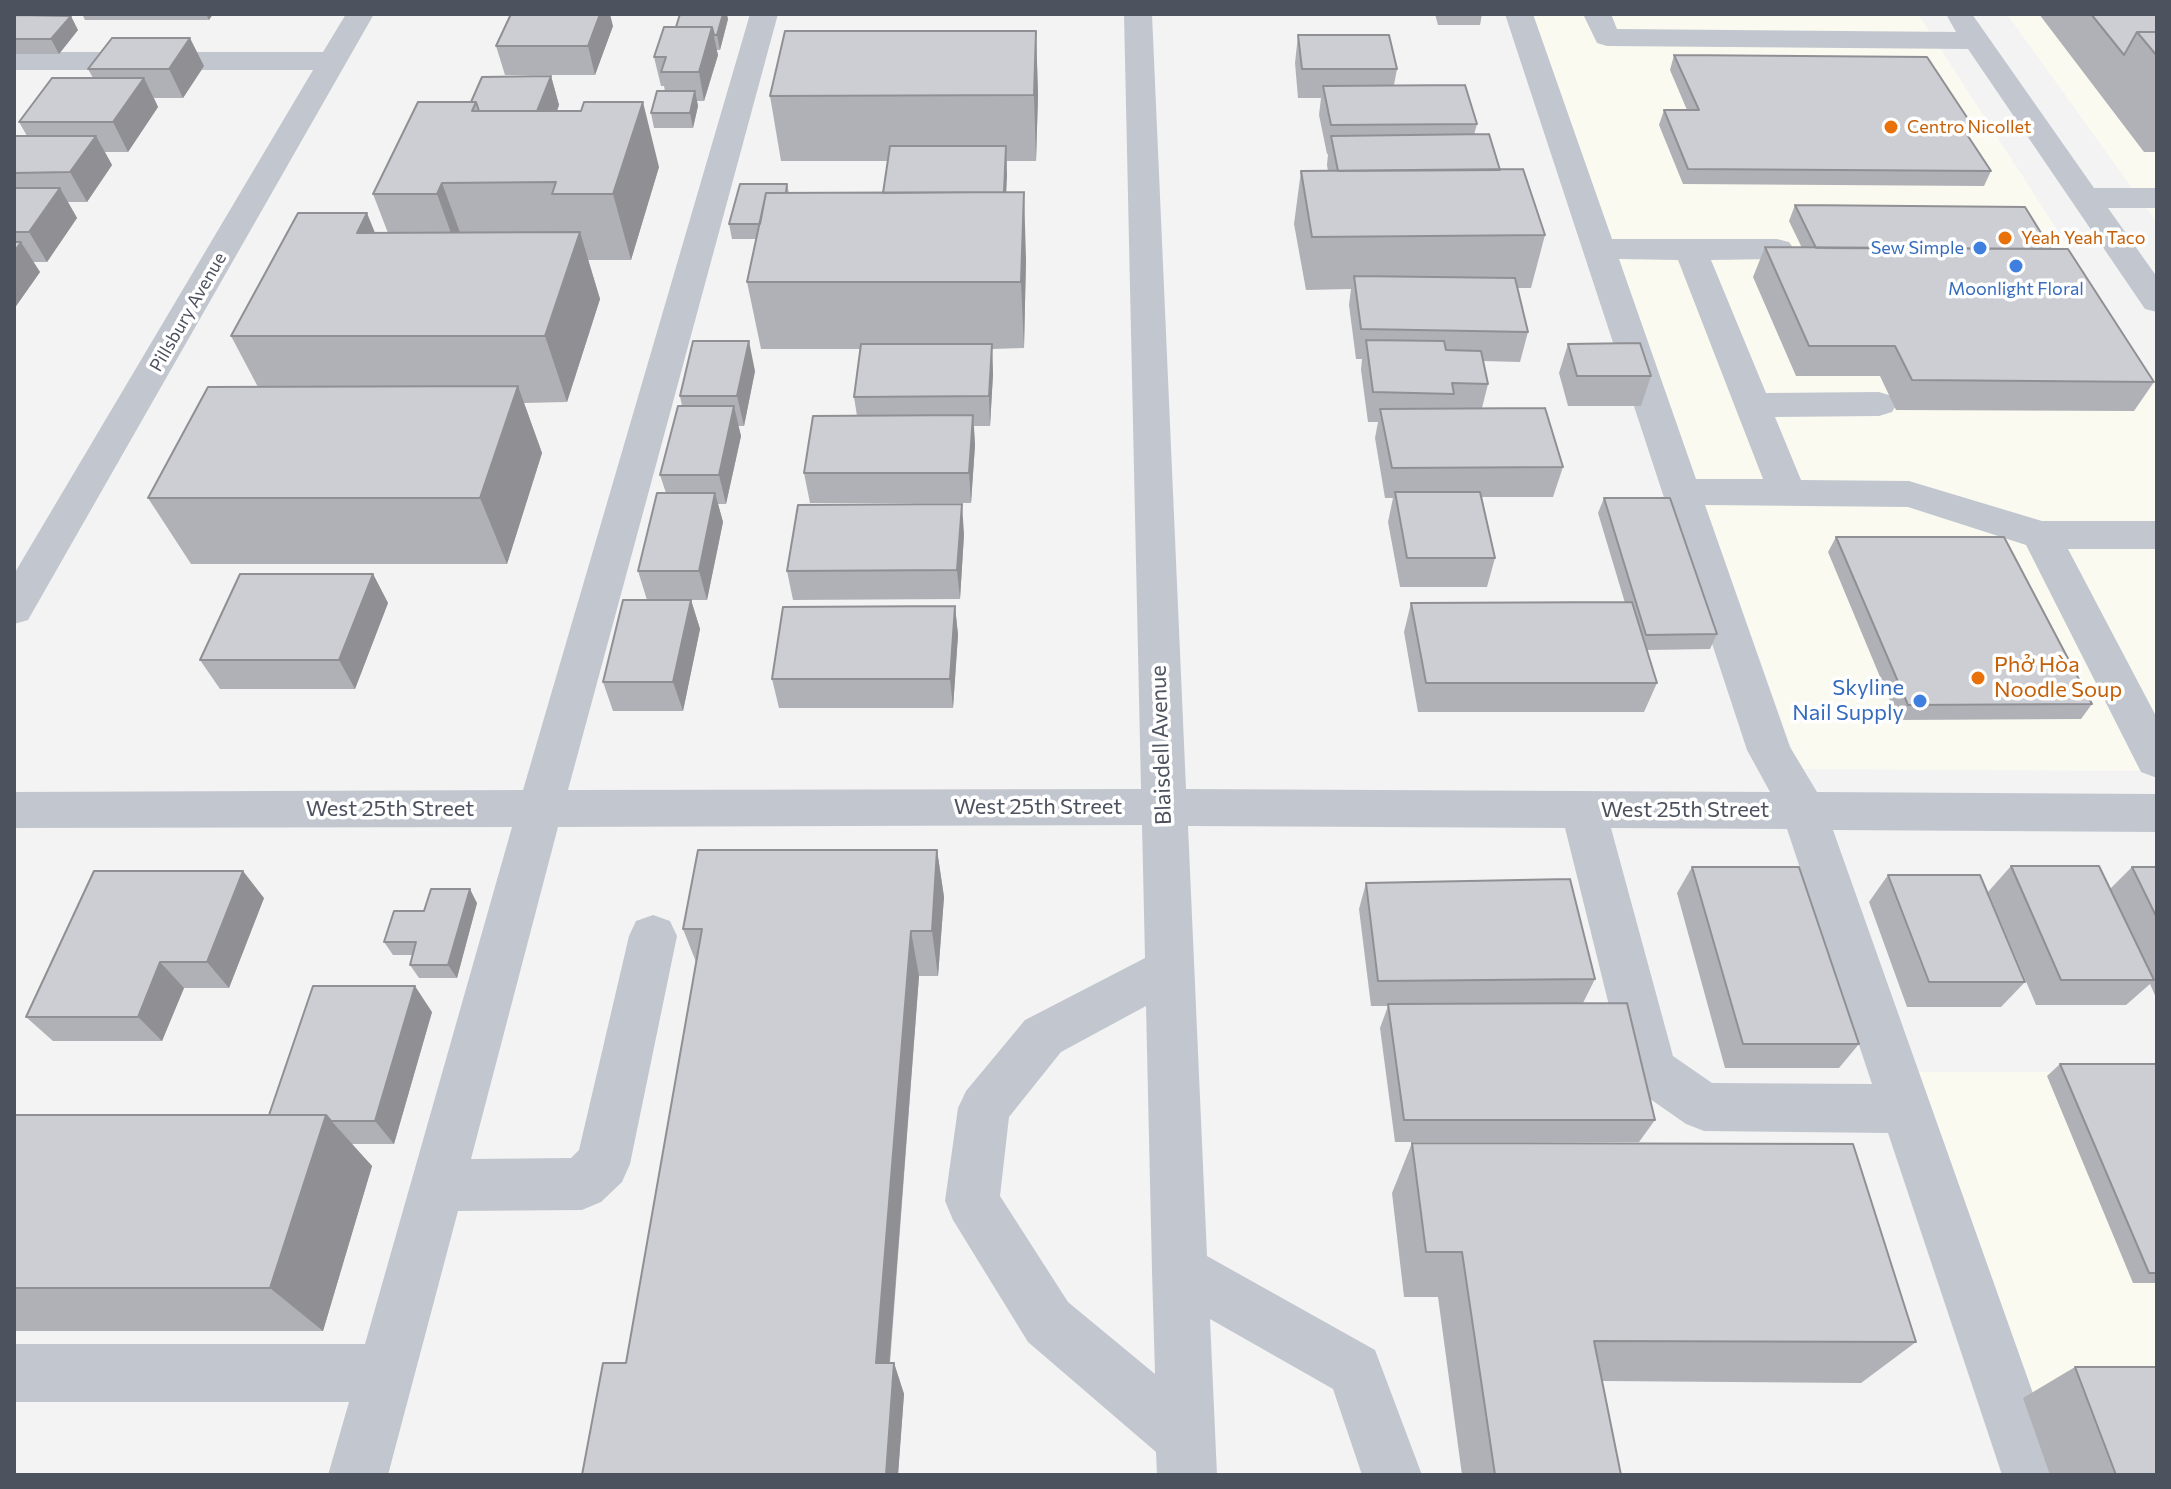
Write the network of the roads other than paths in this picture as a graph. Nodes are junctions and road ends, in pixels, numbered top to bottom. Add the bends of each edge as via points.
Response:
1 (360, 14) edge
2 (764, 14) edge
3 (1138, 14) edge
4 (1519, 14) edge
5 (1597, 14) edge
6 (1807, 14) edge
7 (1958, 14) edge
8 (1837, 39) junction
9 (1976, 41) junction
10 (14, 61) edge
11 (334, 61) junction
12 (2085, 198) junction
13 (2157, 198) edge
14 (1600, 249) junction
15 (1777, 249) edge
16 (1691, 250) junction
17 (2157, 302) edge
18 (1879, 404) dead end
19 (1753, 405) junction
20 (1684, 492) junction
21 (1787, 493) junction
22 (2041, 535) junction
23 (2157, 535) edge
24 (14, 609) edge
25 (2157, 760) edge
26 (1163, 807) junction
27 (540, 808) junction
28 (14, 810) edge
29 (1583, 810) junction
30 (1804, 811) junction
31 (2157, 813) edge
32 (653, 936) dead end
33 (1169, 970) junction
34 (1907, 1109) junction
35 (437, 1185) junction
36 (1180, 1271) junction
37 (14, 1373) edge
38 (386, 1373) junction
39 (1187, 1456) edge
40 (358, 1475) edge
41 (1392, 1475) edge
42 (2032, 1475) edge

1 - 11 street, Pillsbury Avenue
2 - 27 street
3 - 26 street, Blaisdell Avenue
4 - 14 street
5 - 8 street via 1607,37
6 - 8 street
7 - 9 street
8 - 9 street
9 - 12 street
10 - 11 street
11 - 24 street, Pillsbury Avenue
12 - 13 street
12 - 17 street
14 - 16 street
14 - 20 street
15 - 16 street
16 - 19 street
18 - 19 street
19 - 21 street
20 - 21 street
20 - 30 street via 1769,750
21 - 22 street via 1909,494
22 - 23 street
22 - 25 street
26 - 27 street, West 25th Street
26 - 29 street, West 25th Street
26 - 33 street, Blaisdell Avenue
27 - 28 street, West 25th Street
27 - 35 street
29 - 30 street, West 25th Street
29 - 34 street via 1651,1070 1704,1107
30 - 31 street, West 25th Street
30 - 34 street
32 - 35 street via 603,1164 582,1184
33 - 36 street, Blaisdell Avenue
33 - 39 street via 1043,1036 984,1108 972,1201 1048,1322
34 - 42 street
35 - 38 street
36 - 39 street, Blaisdell Avenue
36 - 41 street via 1355,1370
37 - 38 street
38 - 40 street

